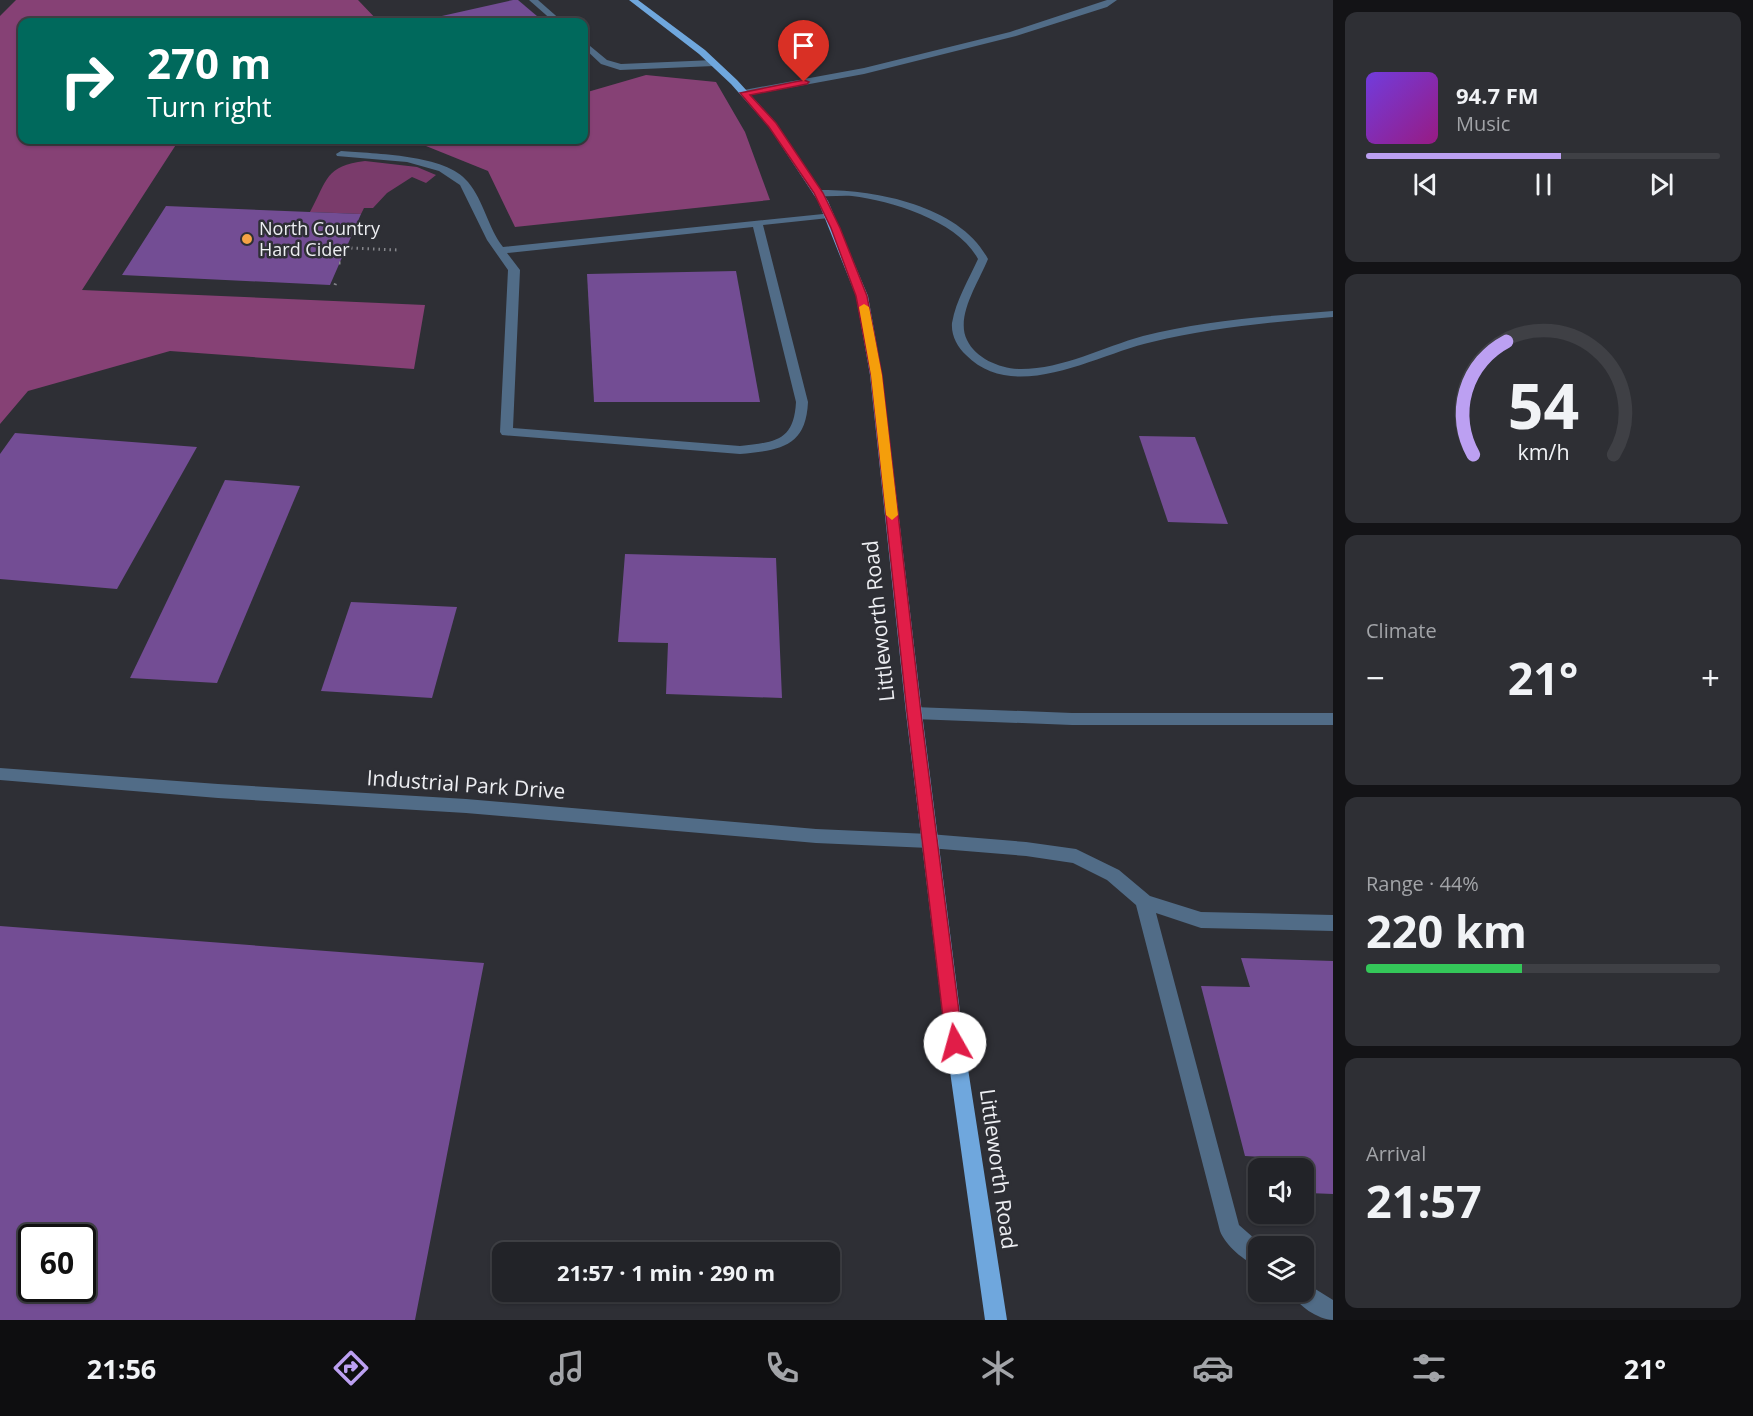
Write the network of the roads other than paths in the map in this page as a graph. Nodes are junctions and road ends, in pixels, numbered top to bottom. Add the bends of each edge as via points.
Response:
1 (533, 0) edge
2 (633, 0) edge
3 (1113, 0) edge
4 (554, 18) edge
5 (588, 48) edge
6 (714, 63) junction
7 (744, 93) junction
8 (340, 154) dead end
9 (818, 193) junction
10 (829, 215) junction
11 (757, 223) junction
12 (500, 251) junction
13 (1333, 314) edge
14 (914, 713) junction
15 (1333, 719) edge
16 (0, 774) edge
17 (930, 842) junction
18 (1144, 901) junction
19 (1333, 923) edge
20 (1248, 1247) edge
21 (1314, 1300) edge
22 (1333, 1313) edge
23 (996, 1320) edge

1 - 4 street
2 - 6 main road, Littleworth Road
3 - 7 street via 956,48 864,71
5 - 6 street via 604,62 620,67
6 - 7 main road, Littleworth Road
7 - 9 main road, Littleworth Road via 773,125
8 - 12 street via 408,159 444,169 464,183
9 - 10 main road, Littleworth Road
9 - 13 street via 880,198 944,222 976,246 983,259 958,322 958,334 976,360 991,368 1020,373 1048,369 1185,330
10 - 11 street
10 - 14 main road, Littleworth Road via 862,296 876,375
11 - 12 street
11 - 12 street via 802,402 797,431 786,441 769,447 740,450 506,432 514,270
14 - 15 street via 1072,719
14 - 17 main road, Littleworth Road
16 - 17 street, Industrial Park Drive
17 - 18 street, Industrial Park Drive via 1076,856 1113,875
17 - 23 main road, Littleworth Road
18 - 19 street, Industrial Park Drive via 1202,920
18 - 20 street via 1230,1231
21 - 22 street

